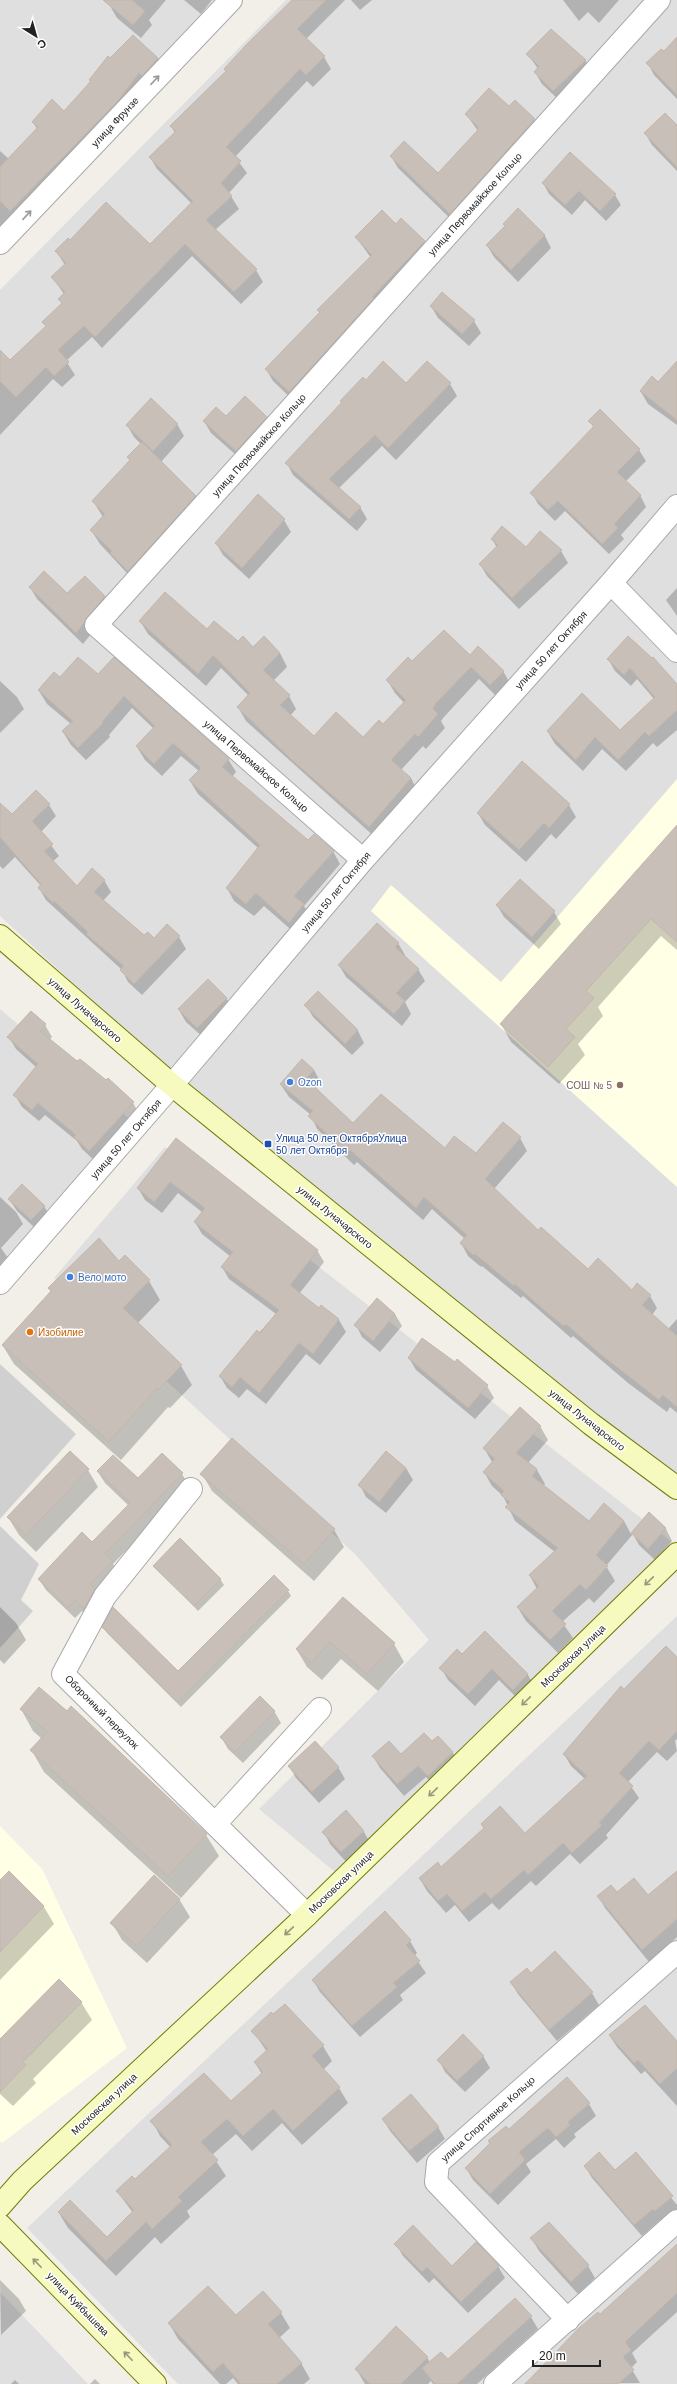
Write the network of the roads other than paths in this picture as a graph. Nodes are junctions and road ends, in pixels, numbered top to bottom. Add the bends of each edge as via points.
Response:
1 (231, 0) edge
2 (659, 0) edge
3 (0, 243) edge
4 (677, 506) edge
5 (611, 583) junction
6 (677, 651) edge
7 (363, 860) junction
8 (0, 936) edge
9 (172, 1085) junction
10 (0, 1283) edge
11 (677, 1488) edge
12 (191, 1489) dead end
13 (677, 1554) edge
14 (320, 1709) dead end
15 (215, 1824) junction
16 (307, 1915) junction
17 (677, 1952) edge
18 (0, 2206) edge
19 (677, 2221) edge
20 (0, 2225) edge
21 (568, 2320) junction
22 (155, 2384) edge
23 (495, 2384) edge

3 -> 1 street, улица Фрунзе
2 - 7 street, улица Первомайское Кольцо via 96,625
4 - 5 street, улица 50 лет Октября
5 - 6 street
5 - 7 street, улица 50 лет Октября
7 - 9 street, улица 50 лет Октября
8 - 9 street, улица Луначарского
9 - 10 street, улица 50 лет Октября
9 - 11 street, улица Луначарского via 591,1424
12 - 15 street, Оборонный переулок via 105,1596 64,1674
13 -> 16 street, Московская улица
14 - 15 street
15 - 16 street, Оборонный переулок
16 -> 18 street, Московская улица via 22,2181
17 - 21 street, улица Спортивное Кольцо via 438,2164 436,2182
19 - 21 street
22 -> 20 street, улица Куйбышева
21 - 23 street

